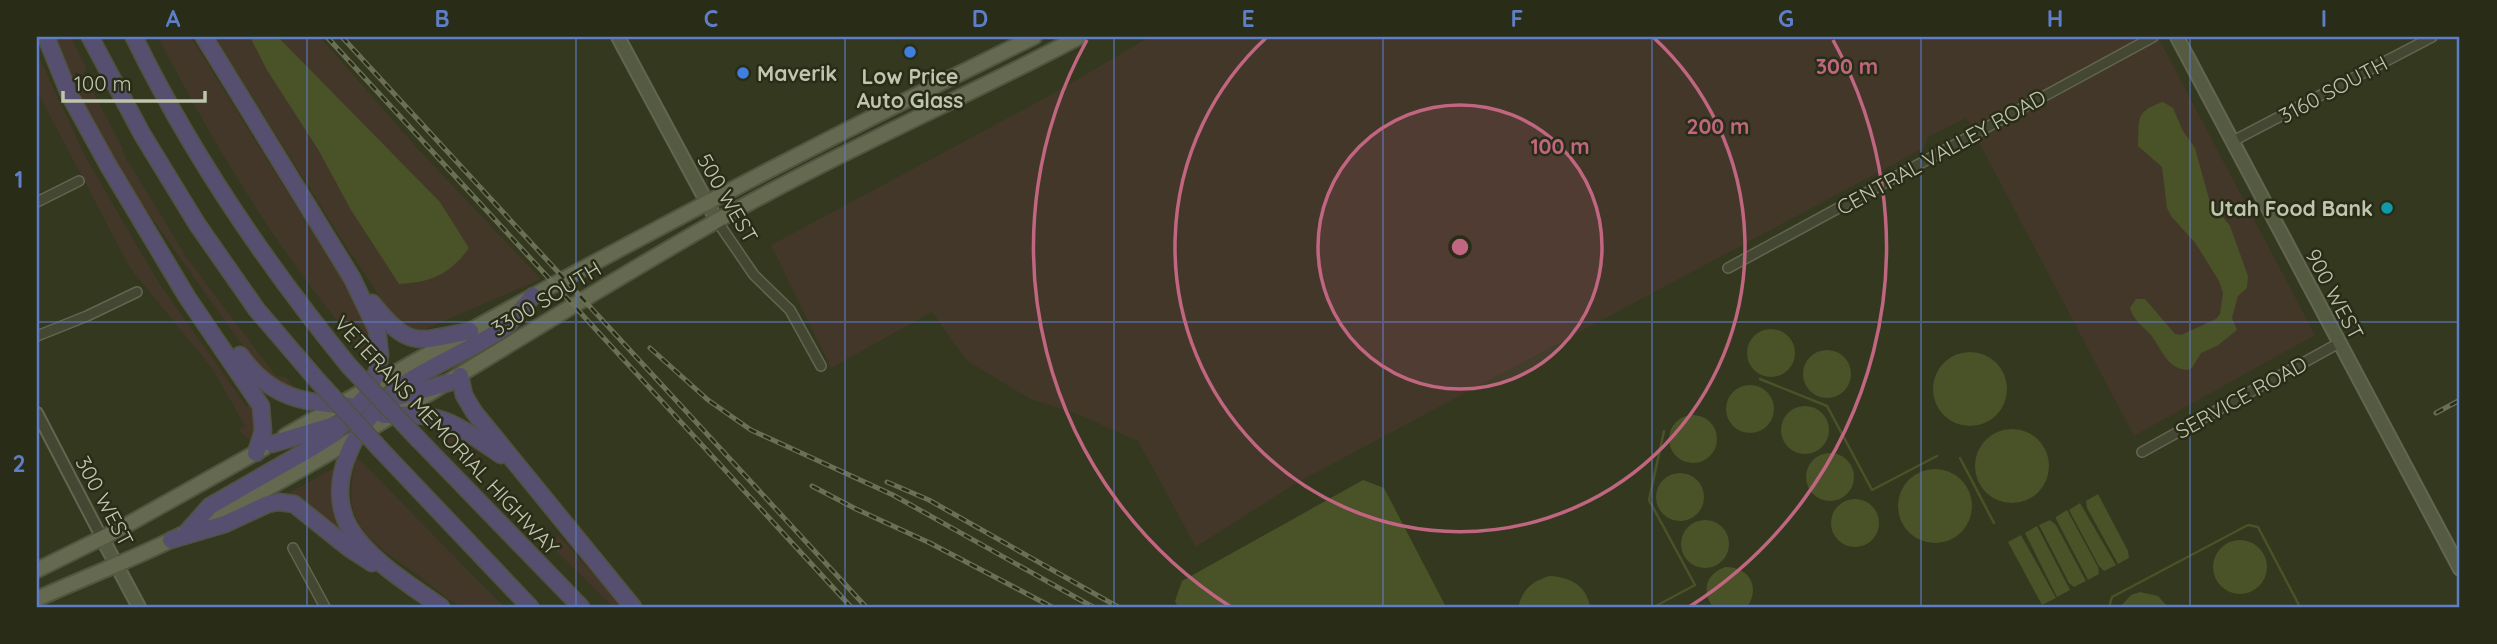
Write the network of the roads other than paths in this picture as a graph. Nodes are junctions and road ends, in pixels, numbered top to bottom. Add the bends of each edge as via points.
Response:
1 (46, 37) edge
2 (90, 37) edge
3 (134, 37) edge
4 (204, 37) edge
5 (618, 37) edge
6 (1034, 37) edge
7 (1079, 37) edge
8 (2153, 37) edge
9 (2177, 37) edge
10 (2432, 37) edge
11 (2233, 141) junction
12 (79, 181) dead end
13 (37, 202) edge
14 (707, 203) junction
15 (718, 220) junction
16 (145, 226) junction
17 (1728, 268) dead end
18 (352, 278) junction
19 (137, 292) dead end
20 (533, 296) junction
21 (470, 331) junction
22 (37, 337) edge
23 (2339, 343) junction
24 (821, 366) dead end
25 (456, 379) junction
26 (371, 387) junction
27 (384, 401) junction
28 (338, 405) junction
29 (365, 410) junction
30 (37, 412) edge
31 (397, 414) junction
32 (345, 422) junction
33 (356, 438) junction
34 (272, 444) junction
35 (2142, 452) dead end
36 (256, 453) junction
37 (512, 462) junction
38 (187, 532) junction
39 (103, 538) junction
40 (171, 540) junction
41 (293, 548) dead end
42 (116, 564) junction
43 (2460, 569) edge
44 (37, 570) edge
45 (427, 597) junction
46 (37, 599) edge
47 (139, 607) edge
48 (325, 607) edge
49 (441, 607) edge
50 (530, 607) edge
51 (581, 607) edge
52 (633, 607) edge

1 - 16 highway via 86,127
2 - 50 highway, bridge via 197,224 257,310
3 - 51 highway, VETERANS MEMORIAL HIGHWAY, bridge via 173,113 240,222 312,320 349,366
4 - 18 highway
5 - 14 main road, 500 WEST
6 - 14 main road, 3300 SOUTH
7 - 15 main road, 3300 SOUTH
8 - 17 street, CENTRAL VALLEY ROAD
9 - 11 main road, 900 WEST
10 - 11 street, 3160 SOUTH
11 - 23 main road, 900 WEST
12 - 13 street
14 - 15 main road, 500 WEST
14 - 20 main road, 3300 SOUTH
15 - 24 street, 500 WEST via 754,275 790,310
15 - 25 main road, 3300 SOUTH
16 - 28 highway via 261,380 291,397
16 - 36 highway via 261,406 263,431
18 - 21 highway via 394,329 409,338 426,340
18 - 26 highway via 380,342
19 - 22 street
20 - 21 main road, 3300 SOUTH
20 - 27 highway via 506,326
21 - 26 main road, 3300 SOUTH
23 - 35 street, SERVICE ROAD
23 - 43 main road, 900 WEST
25 - 27 highway
25 - 31 main road, 3300 SOUTH
25 - 37 highway via 474,412
26 - 28 main road, 3300 SOUTH
26 - 29 highway
27 - 29 highway
28 - 29 highway
28 - 34 main road, 3300 SOUTH
29 - 31 highway
29 - 32 highway
29 - 33 highway
30 - 39 street, 300 WEST
31 - 33 main road, 3300 SOUTH
31 - 37 highway via 450,422
32 - 34 highway
32 - 38 highway via 313,447 210,506
33 - 38 main road, 3300 SOUTH
33 - 45 highway via 346,459 340,501 349,527 370,553
34 - 36 main road, 3300 SOUTH
36 - 39 main road, 3300 SOUTH
37 - 52 highway
38 - 40 main road, 3300 SOUTH
39 - 42 main road, 300 WEST
39 - 44 main road, 3300 SOUTH
40 - 42 main road, 3300 SOUTH
40 - 45 highway via 225,524 275,501 294,504 349,548
41 - 48 street
42 - 46 main road, 3300 SOUTH
42 - 47 main road, 300 WEST
45 - 49 highway

